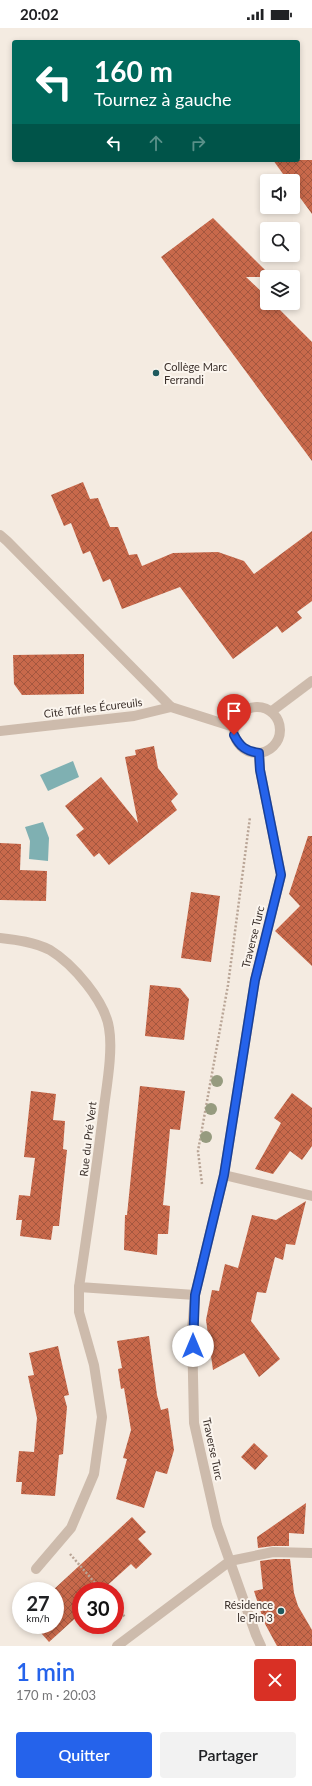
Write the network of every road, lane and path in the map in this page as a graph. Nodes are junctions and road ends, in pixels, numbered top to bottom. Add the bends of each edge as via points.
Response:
1 (0, 535) edge
2 (312, 681) edge
3 (171, 707) junction
4 (272, 711) junction
5 (234, 727) junction
6 (0, 731) edge
7 (259, 753) junction
8 (251, 813) dead end
9 (0, 938) edge
10 (224, 1175) junction
11 (203, 1189) dead end
12 (312, 1196) edge
13 (79, 1287) junction
14 (195, 1295) junction
15 (59, 1542) junction
16 (312, 1553) edge
17 (230, 1561) junction
18 (36, 1568) dead end
19 (94, 1582) edge
20 (117, 1646) edge
21 (262, 1646) edge

1 - 3 street
2 - 4 street
3 - 5 street
3 - 6 street, Cité Tdf les Écureuils via 134,716
4 - 5 street via 265,707 251,707 238,716
4 - 7 street via 281,727 280,735 271,748
5 - 7 street via 234,735 243,748
7 - 10 street, Traverse Turc via 260,770 281,875 255,980
8 - 11 path via 228,985 198,1151
9 - 13 street, Rue du Pré Vert via 22,940 50,950 77,973 97,998 109,1028 110,1061
10 - 12 street
10 - 14 street, Traverse Turc
13 - 14 street
13 - 15 street, Rue du Pré Vert via 78,1312 94,1365 102,1417 94,1474 71,1528
14 - 17 street, Traverse Turc via 192,1330 194,1423 217,1525
15 - 18 street, Rue du Pré Vert
15 - 19 path
16 - 17 street via 273,1552
17 - 20 street
17 - 21 street, Traverse Turc

